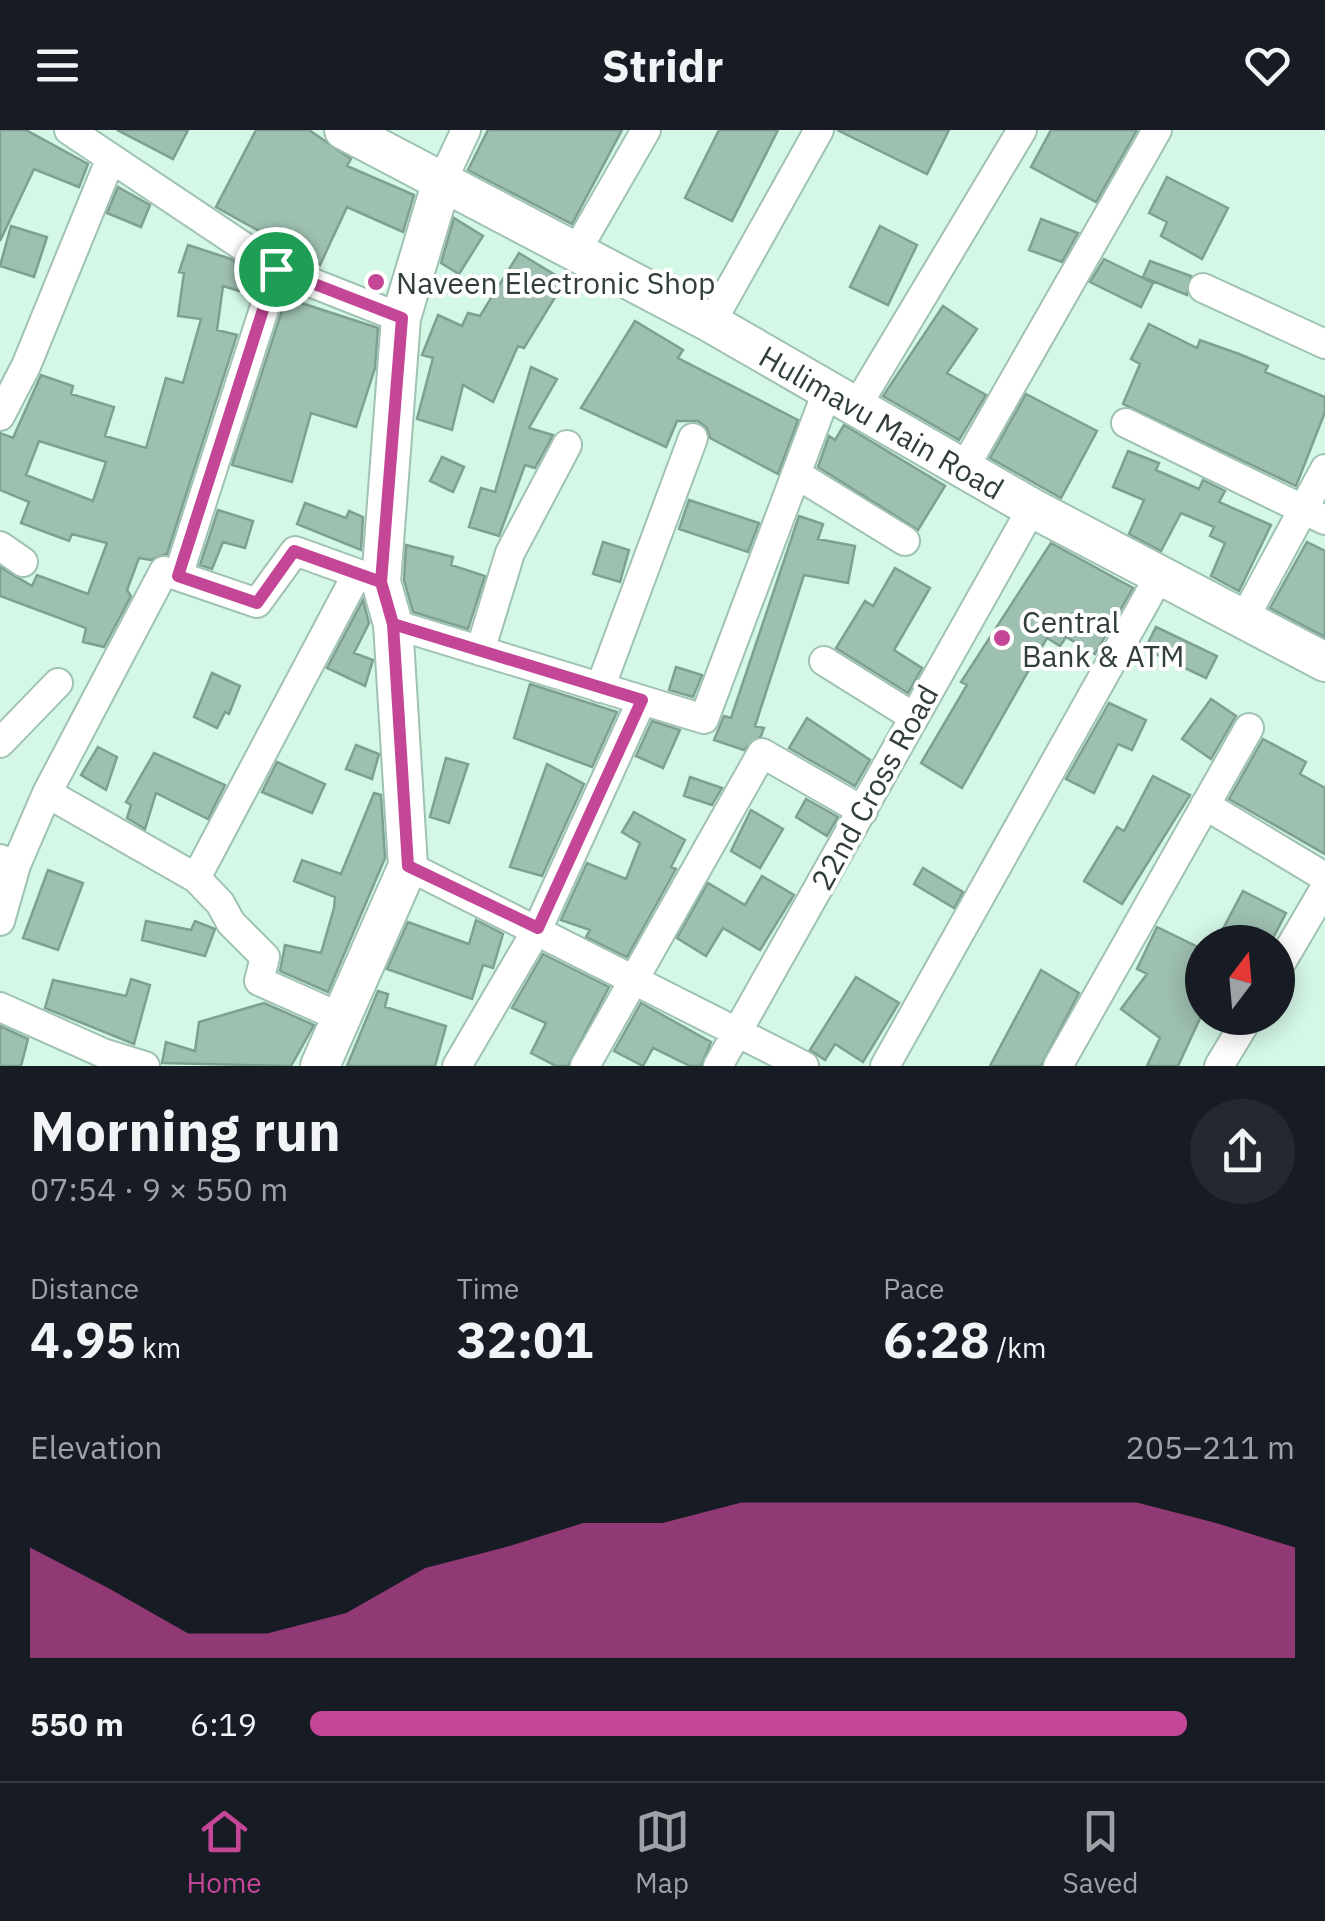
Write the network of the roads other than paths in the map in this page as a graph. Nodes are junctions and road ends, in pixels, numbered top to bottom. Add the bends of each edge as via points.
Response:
1 (69, 130) edge
2 (344, 130) edge
3 (466, 130) edge
4 (646, 130) edge
5 (819, 130) edge
6 (1022, 130) edge
7 (1156, 130) edge
8 (112, 158) junction
9 (442, 181) junction
10 (574, 255) junction
11 (276, 269) junction
12 (1202, 288) dead end
13 (402, 318) junction
14 (711, 323) junction
15 (1325, 344) edge
16 (842, 398) junction
17 (0, 416) edge
18 (1126, 423) dead end
19 (694, 438) dead end
20 (566, 444) dead end
21 (1325, 469) edge
22 (962, 470) junction
23 (796, 474) junction
24 (1032, 508) junction
25 (1314, 514) edge
26 (905, 541) dead end
27 (1160, 574) junction
28 (178, 576) junction
29 (369, 578) junction
30 (1245, 617) junction
31 (393, 624) junction
32 (480, 651) junction
33 (824, 661) dead end
34 (1325, 662) edge
35 (58, 683) dead end
36 (600, 688) junction
37 (642, 700) junction
38 (912, 716) junction
39 (1249, 728) dead end
40 (0, 743) edge
41 (47, 793) junction
42 (1205, 805) junction
43 (863, 811) junction
44 (8, 862) edge
45 (408, 866) junction
46 (1325, 876) edge
47 (196, 878) junction
48 (1325, 888) edge
49 (0, 921) edge
50 (538, 928) junction
51 (1295, 939) edge
52 (633, 977) junction
53 (0, 1007) edge
54 (342, 1018) junction
55 (738, 1030) junction
56 (1238, 1035) edge
57 (100, 1060) edge
58 (145, 1066) edge
59 (320, 1066) edge
60 (457, 1066) edge
61 (585, 1066) edge
62 (718, 1066) edge
63 (804, 1066) edge
64 (886, 1066) edge
65 (1058, 1066) edge
66 (1219, 1066) edge

1 - 8 street
2 - 9 street, Hulimavu Main Road
3 - 9 street
4 - 10 street
5 - 14 street
6 - 16 street
7 - 22 street
8 - 11 street
8 - 17 street
9 - 10 street, Hulimavu Main Road
9 - 13 street
10 - 14 street, Hulimavu Main Road
11 - 13 street
11 - 28 street
12 - 15 street
13 - 29 street
14 - 16 street, Hulimavu Main Road
16 - 22 street, Hulimavu Main Road
16 - 23 street
18 - 25 street
19 - 36 street
20 - 32 street via 510,553
21 - 25 street
22 - 24 street, Hulimavu Main Road
23 - 26 street
23 - 37 street via 704,719
24 - 27 street, Hulimavu Main Road
24 - 38 street, 22nd Cross Road
25 - 30 street
27 - 30 street, Hulimavu Main Road
27 - 64 street
28 - 29 street via 257,603 294,551
28 - 41 street via 164,571
29 - 31 street
29 - 47 street
30 - 34 street, Hulimavu Main Road
31 - 32 street
31 - 45 street
32 - 36 street
33 - 38 street
35 - 40 street
36 - 37 street
37 - 50 street
38 - 43 street, 22nd Cross Road
39 - 42 street
41 - 44 street
41 - 47 street
42 - 46 street
42 - 65 street
43 - 52 street via 762,753
43 - 55 street, 22nd Cross Road
44 - 49 street
45 - 50 street
45 - 54 street
47 - 54 street via 266,957 259,982
48 - 51 street
50 - 52 street
50 - 60 street
52 - 55 street
52 - 61 street
53 - 57 street
54 - 59 street
55 - 62 street, 22nd Cross Road
55 - 63 street
56 - 66 street
57 - 58 street

